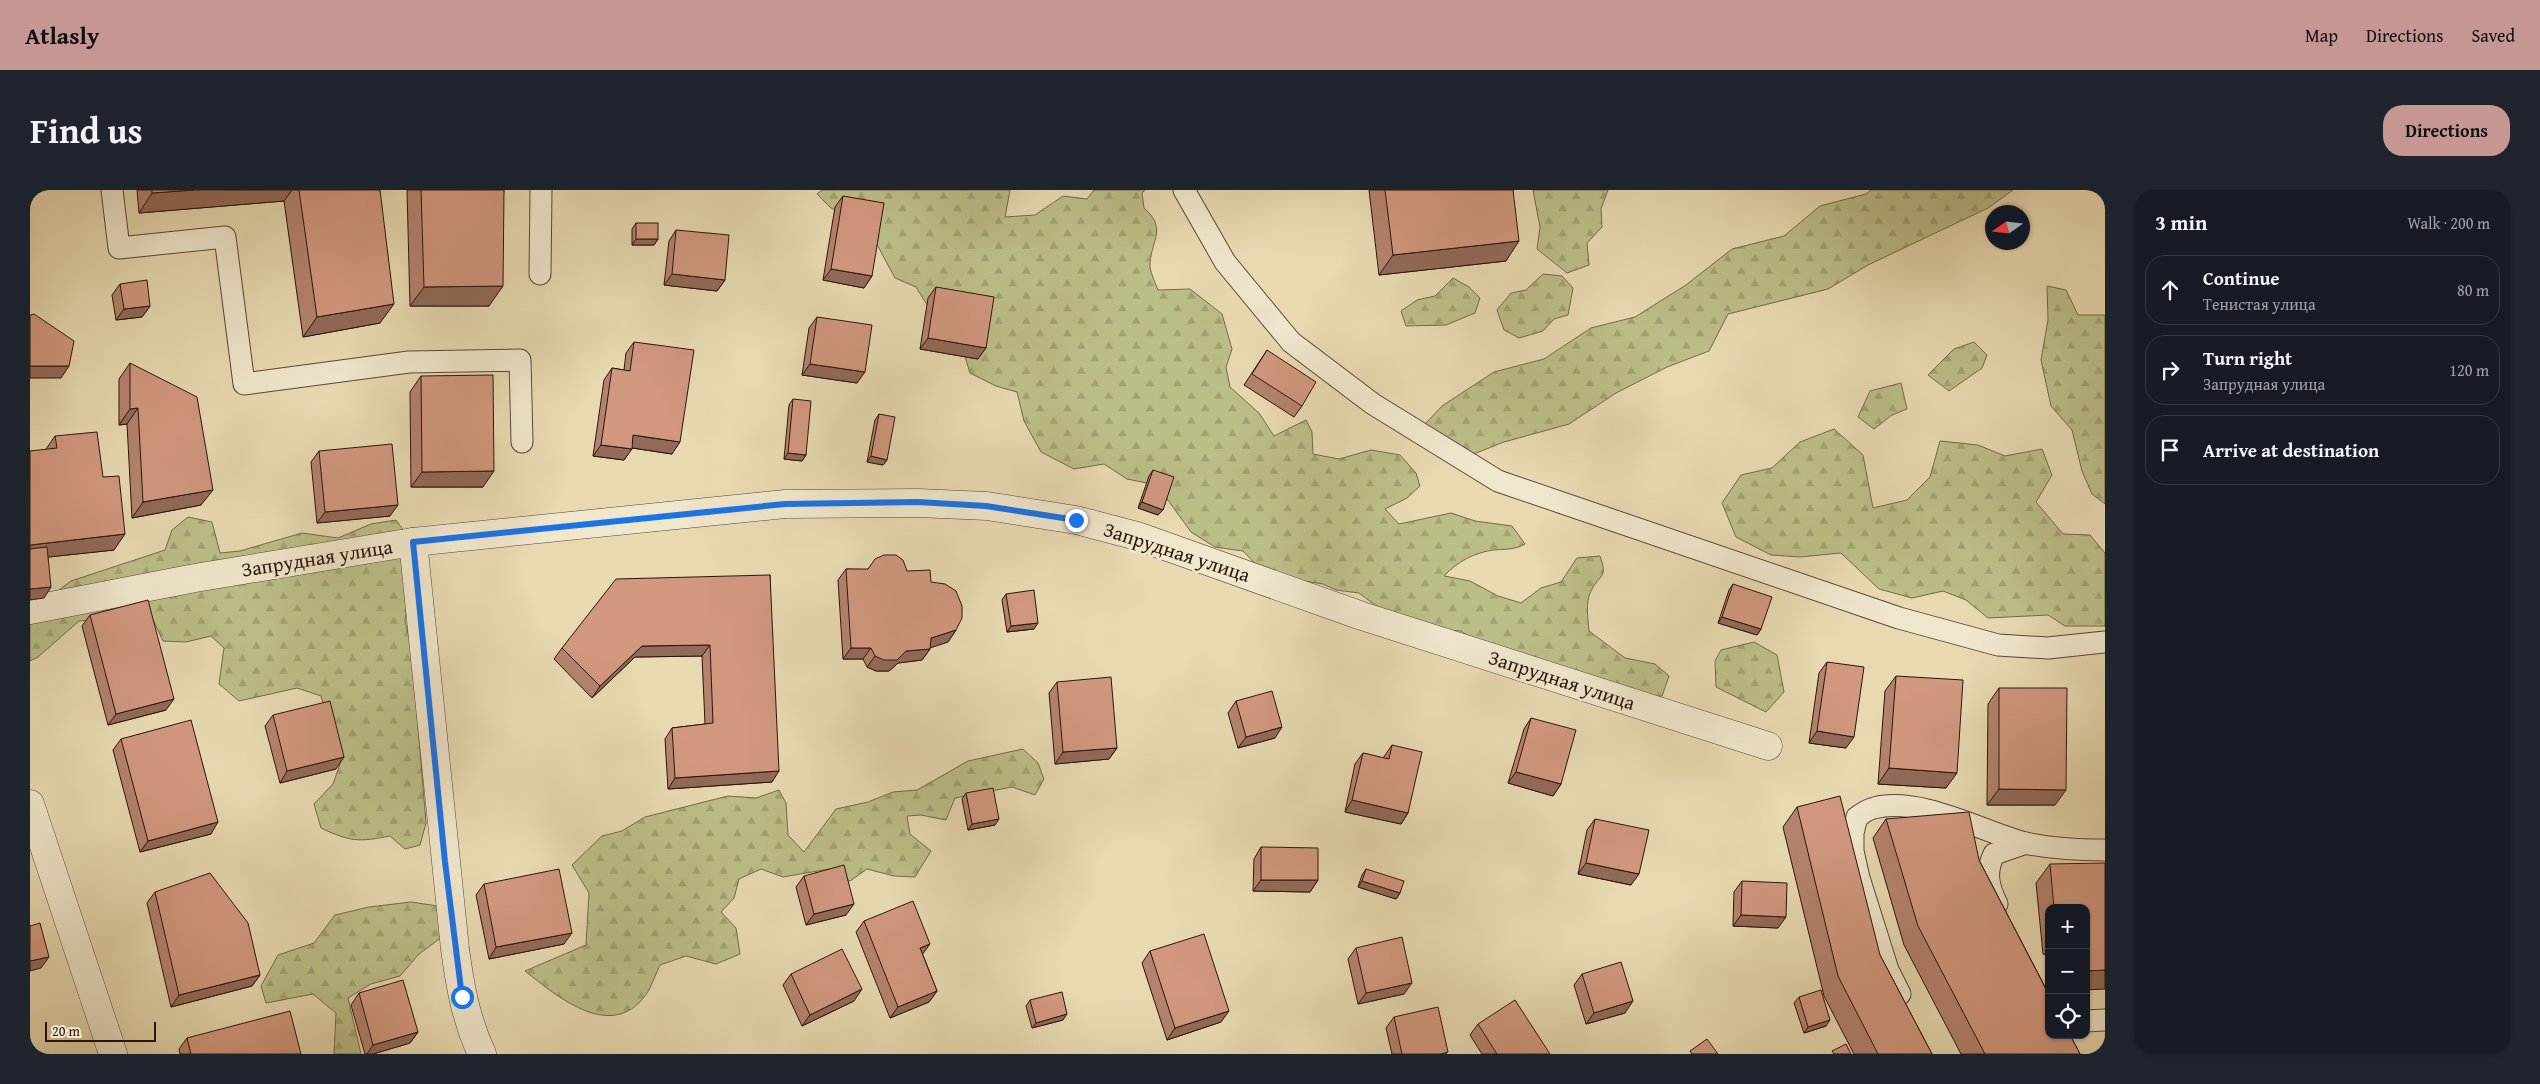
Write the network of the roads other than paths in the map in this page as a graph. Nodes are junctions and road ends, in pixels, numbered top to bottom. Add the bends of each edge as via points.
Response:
1 (112, 190) edge
2 (541, 190) edge
3 (1184, 190) edge
4 (540, 274) dead end
5 (522, 442) dead end
6 (413, 542) junction
7 (30, 610) edge
8 (2105, 642) edge
9 (1768, 746) dead end
10 (30, 804) edge
11 (2026, 843) junction
12 (2105, 850) edge
13 (2008, 923) edge
14 (1910, 1012) edge
15 (2105, 1020) edge
16 (2090, 1021) edge
17 (112, 1054) edge
18 (482, 1054) edge

1 - 5 lane via 119,248 225,237 244,384 409,362 520,360
2 - 4 lane
3 - 8 lane via 1225,262 1290,342 1373,404 1498,481 1899,618 1998,645 2048,648
6 - 7 street, Запрудная улица via 195,578
6 - 9 street, Запрудная улица via 785,504 918,502 996,507 1076,520 1137,536 1362,616
6 - 18 street via 455,949 462,997
10 - 17 street
11 - 12 lane via 2060,850
11 - 13 lane via 1994,854 1988,865 1989,888
11 - 14 lane via 1934,812 1902,806 1873,808 1857,817 1853,851 1859,878 1888,970
15 - 16 lane

